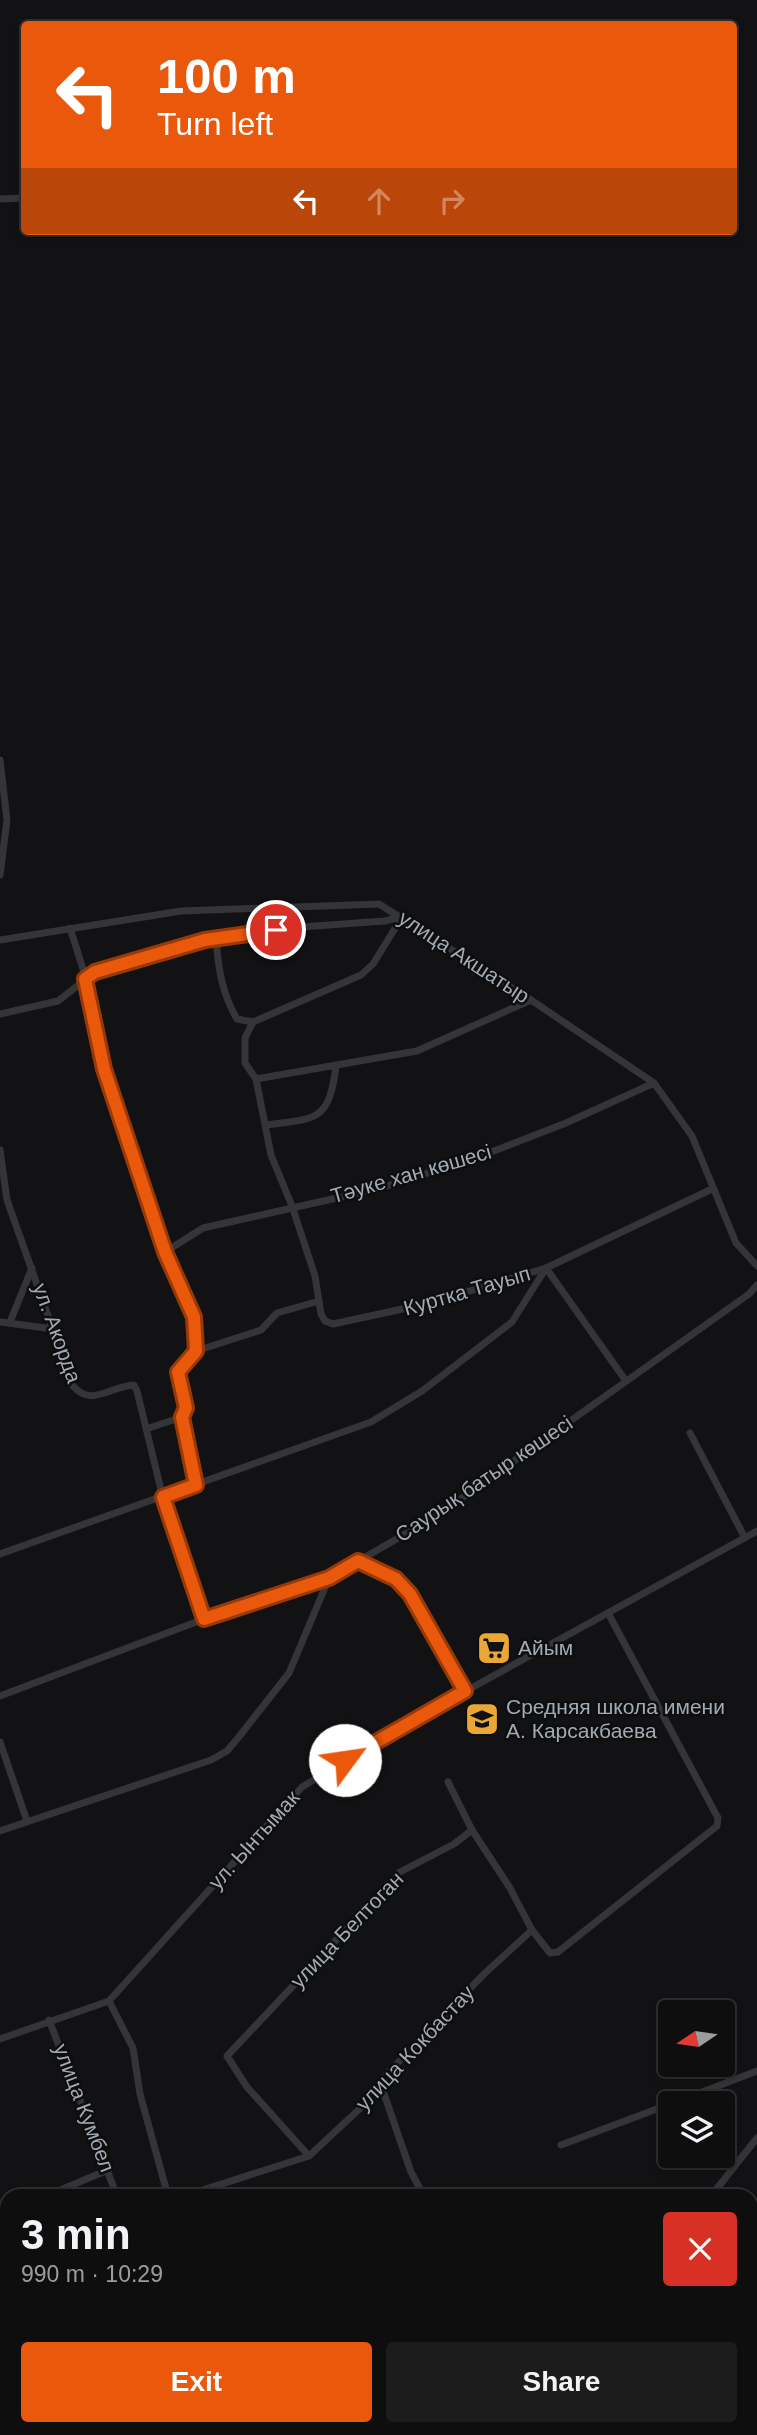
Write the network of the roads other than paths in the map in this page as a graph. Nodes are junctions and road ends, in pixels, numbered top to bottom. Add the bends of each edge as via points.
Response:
1 (21, 198) edge
2 (0, 199) edge
3 (0, 760) edge
4 (0, 875) edge
5 (402, 917) junction
6 (70, 929) junction
7 (216, 938) junction
8 (0, 940) edge
9 (85, 979) junction
10 (531, 1000) junction
11 (0, 1014) edge
12 (253, 1022) junction
13 (336, 1066) junction
14 (256, 1079) junction
15 (654, 1083) junction
16 (267, 1125) junction
17 (0, 1150) edge
18 (712, 1189) junction
19 (292, 1206) junction
20 (165, 1252) junction
21 (757, 1266) edge
22 (33, 1267) junction
23 (545, 1268) junction
24 (757, 1285) edge
25 (319, 1301) junction
26 (0, 1322) edge
27 (10, 1322) junction
28 (53, 1329) junction
29 (196, 1351) junction
30 (626, 1381) junction
31 (182, 1417) junction
32 (146, 1429) junction
33 (690, 1433) dead end
34 (196, 1485) junction
35 (163, 1497) junction
36 (757, 1531) edge
37 (745, 1538) junction
38 (0, 1553) edge
39 (358, 1561) junction
40 (329, 1578) junction
41 (608, 1613) junction
42 (204, 1619) junction
43 (465, 1691) junction
44 (0, 1696) edge
45 (0, 1742) edge
46 (448, 1782) dead end
47 (27, 1821) junction
48 (472, 1830) junction
49 (0, 1831) edge
50 (532, 1930) junction
51 (109, 2001) junction
52 (50, 2020) junction
53 (0, 2039) edge
54 (757, 2071) edge
55 (382, 2088) junction
56 (705, 2091) edge
57 (658, 2109) edge
58 (757, 2138) edge
59 (561, 2145) dead end
60 (309, 2156) junction
61 (108, 2170) junction
62 (63, 2189) edge
63 (115, 2189) edge
64 (166, 2189) edge
65 (206, 2189) edge
66 (420, 2189) edge
67 (717, 2189) edge

1 - 2 street
3 - 4 street via 7,820
5 - 6 street, улица Акшатыр via 379,904 366,904 181,911
5 - 7 street
5 - 10 street, улица Акшатыр
5 - 12 street via 361,975
6 - 8 street, улица Акшатыр
6 - 9 street
7 - 9 street via 95,972
7 - 12 street via 229,1005 237,1019
9 - 11 street via 58,1001
9 - 20 street via 104,1069
10 - 13 street via 417,1051
10 - 15 street, улица Акшатыр
12 - 14 street via 244,1038 245,1063
13 - 14 street
13 - 16 street via 327,1105 317,1117
14 - 16 street
15 - 18 street, улица Акшатыр via 692,1136
15 - 19 street, Тәуке хан көшесі via 566,1124 481,1156 381,1188
16 - 19 street via 271,1155
17 - 22 street, ул. Акорда via 7,1200
18 - 21 street, улица Акшатыр via 736,1243
18 - 23 street, Куртка Тауып
19 - 20 street, Тәуке хан көшесі via 203,1228
19 - 25 street via 316,1276
20 - 29 street via 194,1317
22 - 27 street
22 - 28 street, ул. Акорда
23 - 25 street, Куртка Тауып via 430,1303 333,1324 325,1321
23 - 30 street
23 - 34 street via 512,1322 422,1391 371,1422
24 - 30 street, Саурық батыр көшесі
25 - 29 street via 277,1313 261,1329
26 - 27 street
27 - 28 street
28 - 32 street, ул. Акорда via 73,1386 82,1396 134,1385
29 - 31 street via 178,1372 186,1408
30 - 39 street, Саурық батыр көшесі via 438,1515
31 - 32 street
31 - 34 street
32 - 35 street, ул. Акорда
33 - 37 street
34 - 35 street
35 - 38 street
35 - 42 street, ул. Акорда
36 - 37 street, ул. Ынтымак
37 - 41 street, ул. Ынтымак
39 - 40 street, Саурық батыр көшесі
39 - 43 street via 396,1579 410,1594
40 - 42 street, Саурық батыр көшесі
40 - 47 street via 289,1673 227,1751
41 - 43 street, ул. Ынтымак
41 - 50 street via 718,1818 717,1826 558,1952 550,1953
42 - 44 street, Саурық батыр көшесі
43 - 51 street, ул. Ынтымак via 302,1787
45 - 47 street
46 - 48 street
47 - 49 street
48 - 50 street
48 - 60 street, улица Белтоган via 400,1872 227,2056 257,2099
50 - 55 street, улица Кокбастау via 385,2076
51 - 52 street
51 - 64 street via 133,2048 140,2094
52 - 53 street
52 - 61 street, улица Кумбел
54 - 56 street
55 - 60 street, улица Кокбастау
55 - 66 street
57 - 59 street
58 - 67 street
60 - 65 street, улица Кокбастау
61 - 62 street
61 - 63 street, улица Кумбел

